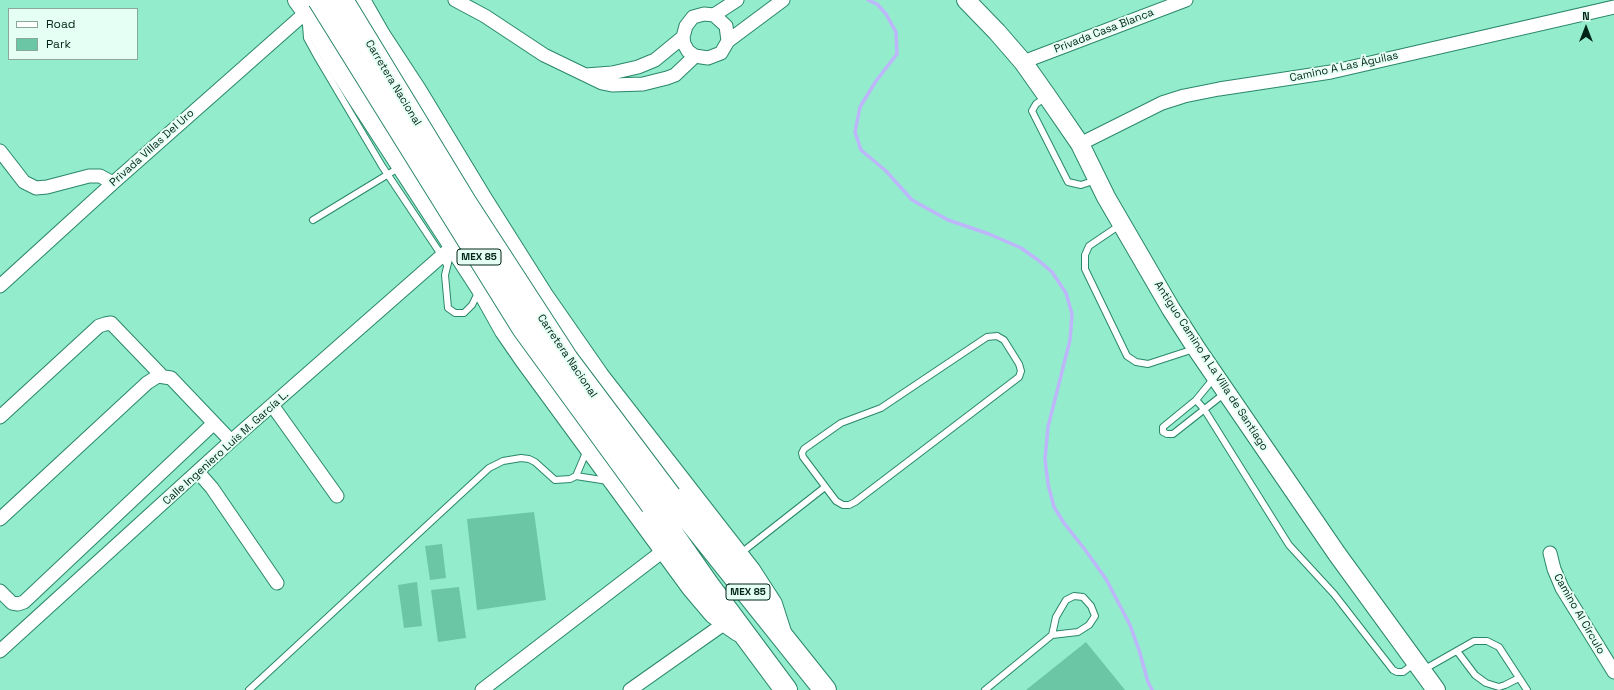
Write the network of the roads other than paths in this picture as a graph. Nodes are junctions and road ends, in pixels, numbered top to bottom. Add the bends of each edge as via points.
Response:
1 (342, 0) edge
2 (362, 0) edge
3 (455, 0) edge
4 (737, 0) edge
5 (783, 0) edge
6 (966, 0) edge
7 (1186, 0) edge
8 (311, 3) edge
9 (1614, 7) edge
10 (714, 15) junction
11 (381, 35) junction
12 (683, 36) junction
13 (728, 41) junction
14 (695, 56) junction
15 (1023, 62) junction
16 (334, 63) junction
17 (586, 75) junction
18 (1047, 96) junction
19 (1080, 144) junction
20 (0, 151) edge
21 (394, 170) junction
22 (1097, 180) junction
23 (113, 183) junction
24 (313, 220) dead end
25 (1121, 225) junction
26 (447, 256) junction
27 (0, 286) edge
28 (480, 288) junction
29 (1196, 348) junction
30 (162, 376) junction
31 (1215, 377) junction
32 (1226, 392) junction
33 (1196, 400) junction
34 (272, 405) junction
35 (1204, 409) junction
36 (0, 417) edge
37 (213, 424) junction
38 (231, 441) junction
39 (588, 449) junction
40 (198, 472) junction
41 (576, 476) junction
42 (613, 482) junction
43 (825, 487) junction
44 (337, 496) dead end
45 (661, 500) junction
46 (0, 519) edge
47 (663, 551) junction
48 (1550, 553) dead end
49 (739, 554) junction
50 (277, 583) dead end
51 (0, 591) edge
52 (725, 623) junction
53 (1052, 635) junction
54 (746, 637) junction
55 (784, 637) junction
56 (0, 651) edge
57 (1457, 651) junction
58 (1419, 667) junction
59 (1614, 672) edge
60 (1519, 678) junction
61 (249, 690) edge
62 (482, 690) edge
63 (630, 690) edge
64 (786, 690) edge
65 (825, 690) edge
66 (985, 690) edge
67 (1436, 690) edge
68 (1527, 690) edge

1 - 45 highway, Carretera Nacional / MEX 85, bridge via 465,202
2 - 11 street, MEX 85
3 - 17 street via 544,55
4 - 10 street
5 - 13 street
6 - 15 street, Antiguo Camino A La Villa de Santiago
7 - 15 street, Privada Casa Blanca
8 - 16 street, MEX 85
8 - 21 lane, MEX 85 via 307,38
8 - 23 street, Privada Villas Del Uro
8 - 45 highway, Carretera Nacional / MEX 85, bridge via 523,328
9 - 19 street, Camino A Las Águilas via 1331,72 1184,96 1162,103
10 - 12 street via 693,17 686,26
10 - 13 street via 726,26
11 - 16 street via 362,26 342,33 335,42 332,53
11 - 49 street, MEX 85 via 545,298 600,376
12 - 14 street via 688,51
12 - 17 street via 655,60 638,67
13 - 14 street via 721,53 708,58
14 - 17 street via 675,75 643,84 602,83
15 - 18 street, Antiguo Camino A La Villa de Santiago
16 - 21 street, MEX 85
18 - 19 street, Antiguo Camino A La Villa de Santiago
18 - 22 lane via 1036,104 1032,111 1068,182 1081,185
19 - 22 street, Antiguo Camino A La Villa de Santiago
20 - 23 street via 24,182 36,188 88,176 100,176
21 - 24 lane
21 - 26 street, MEX 85
22 - 25 street, Antiguo Camino A La Villa de Santiago
23 - 27 street, Privada Villas Del Uro
25 - 29 street, Antiguo Camino A La Villa de Santiago
25 - 29 lane via 1089,246 1085,255 1085,269 1127,356 1136,362 1148,364
26 - 28 street, MEX 85
26 - 28 lane via 445,286 448,308 455,313 464,313 472,305
26 - 34 street, Calle Ingeniero Luis M. García L.
28 - 39 street, MEX 85 via 504,331
29 - 31 street, Antiguo Camino A La Villa de Santiago
30 - 36 street via 111,323 105,324 99,326
30 - 37 street via 171,378
30 - 46 street via 147,383
31 - 32 street, Antiguo Camino A La Villa de Santiago
31 - 33 lane
32 - 35 lane
32 - 58 street, Antiguo Camino A La Villa de Santiago via 1337,554
33 - 35 lane
33 - 35 lane via 1164,427 1163,432 1173,434
34 - 38 street, Calle Ingeniero Luis M. García L.
34 - 44 street
35 - 58 lane via 1290,546 1334,594 1393,670 1402,672
37 - 38 street
37 - 51 street via 24,602 12,603
38 - 40 street, Calle Ingeniero Luis M. García L.
39 - 41 lane
39 - 42 street, MEX 85
40 - 50 street via 212,488
40 - 56 street, Calle Ingeniero Luis M. García L.
41 - 42 lane
41 - 61 lane via 555,480 535,462 521,458 503,461 489,468
42 - 47 street, MEX 85
43 - 43 lane via 836,501 849,505 1019,377 1019,364 1004,340 997,336 987,336 881,408 840,423 804,449 803,457
43 - 49 lane
45 - 54 highway, Carretera Nacional / MEX 85 via 708,585
45 - 55 highway, Carretera Nacional / MEX 85
47 - 52 street, MEX 85 via 691,588
47 - 62 street
48 - 59 street, Camino Al Círculo via 1562,588
49 - 55 street, MEX 85 via 773,604
52 - 54 street, MEX 85
52 - 63 street
53 - 53 lane via 1078,632 1089,625 1094,616 1091,606 1083,597 1074,596 1066,600 1056,617
53 - 66 lane
54 - 64 highway, Carretera Nacional / MEX 85
55 - 65 highway, Carretera Nacional / MEX 85
57 - 58 lane
57 - 60 lane via 1475,675 1486,683 1499,687
57 - 60 lane via 1474,641 1487,641 1499,648
58 - 67 street, Antiguo Camino A La Villa de Santiago
60 - 68 lane

